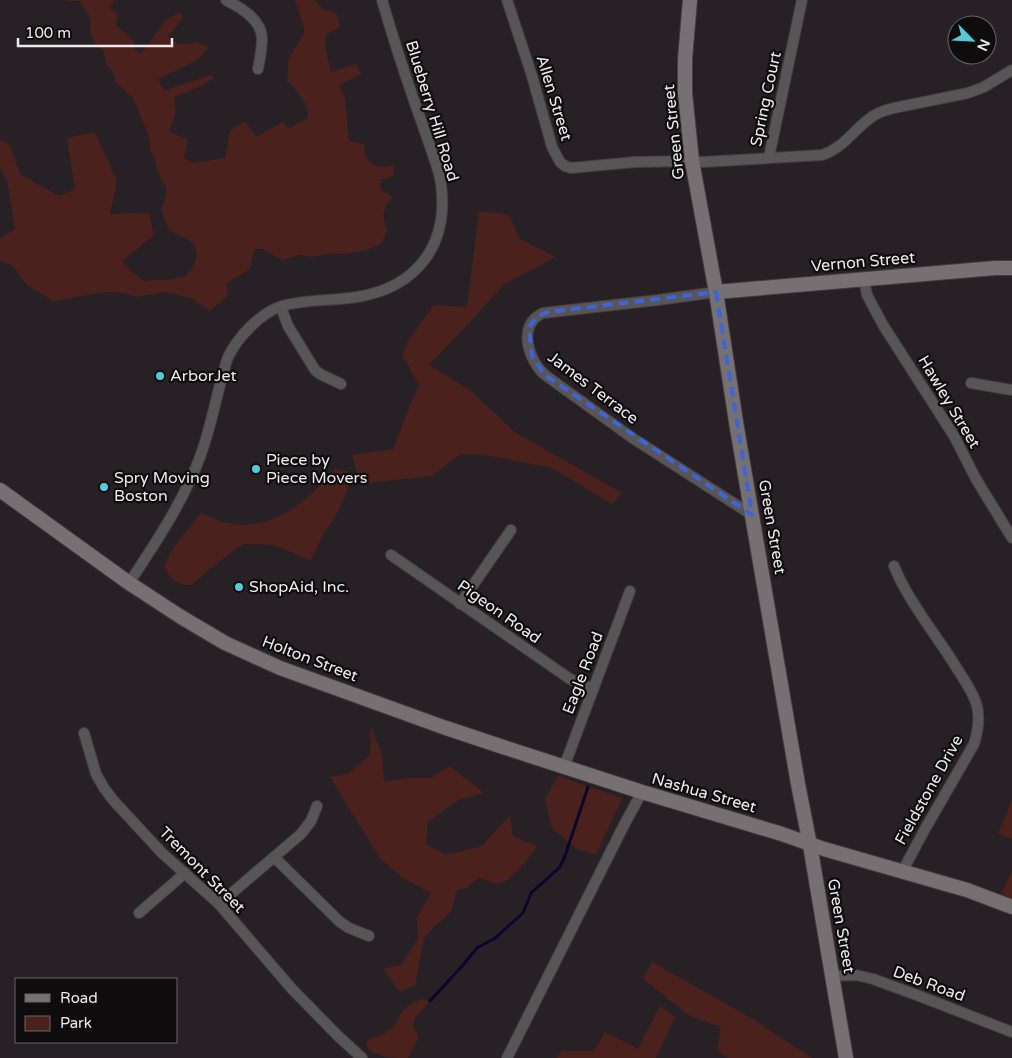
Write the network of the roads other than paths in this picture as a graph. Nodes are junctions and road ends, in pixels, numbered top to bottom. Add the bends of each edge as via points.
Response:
1 (226, 0) edge
2 (382, 0) edge
3 (507, 0) edge
4 (690, 0) edge
5 (802, 0) edge
6 (258, 70) dead end
7 (1012, 70) edge
8 (769, 157) junction
9 (692, 161) junction
10 (1012, 268) edge
11 (864, 280) junction
12 (716, 292) junction
13 (281, 306) junction
14 (971, 383) dead end
15 (341, 384) dead end
16 (1012, 390) edge
17 (0, 490) edge
18 (752, 515) junction
19 (511, 530) dead end
20 (1012, 538) edge
21 (391, 556) dead end
22 (894, 566) dead end
23 (129, 584) junction
24 (630, 591) dead end
25 (460, 604) junction
26 (593, 689) junction
27 (84, 733) dead end
28 (564, 767) junction
29 (642, 792) junction
30 (318, 806) dead end
31 (810, 845) junction
32 (274, 857) junction
33 (902, 872) junction
34 (185, 873) junction
35 (219, 904) junction
36 (1012, 907) edge
37 (139, 913) dead end
38 (369, 936) dead end
39 (832, 976) junction
40 (1012, 1032) edge
41 (362, 1058) edge
42 (507, 1058) edge
43 (846, 1058) edge

1 - 6 street via 246,12 260,31 262,41
2 - 13 street, Blueberry Hill Road via 440,176 443,209 439,232 420,265 389,288 358,297
3 - 9 street, Allen Street via 548,138 565,166
4 - 9 street, Green Street via 685,93
5 - 8 street, Spring Court
7 - 8 street via 968,93 883,111 867,120 828,153
8 - 9 street, Spring Court
9 - 12 street, Green Street
10 - 11 street, Vernon Street
11 - 12 street, Vernon Street
11 - 20 street, Hawley Street via 883,325 954,436
12 - 18 street, Green Street
12 - 18 street, James Terrace via 543,313 531,324 527,340 534,362 545,375 631,437
13 - 15 street via 288,326 315,370
13 - 23 street, Blueberry Hill Road via 250,327 234,346 192,477
14 - 16 street
17 - 23 street, Holton Street
18 - 31 street, Green Street
19 - 25 street
21 - 25 street, Pigeon Road
22 - 33 street, Fieldstone Drive via 911,599 970,688 979,716 974,744
23 - 28 street, Holton Street via 218,640 280,668
24 - 26 street, Eagle Road
25 - 26 street, Pigeon Road via 570,679
26 - 28 street, Eagle Road
27 - 34 street, Tremont Street via 96,774 108,794 162,853
28 - 29 street, Holton Street
29 - 31 street, Nashua Street
29 - 42 street, Nashua Street
30 - 32 street via 309,825
31 - 33 street, Nashua Street
31 - 39 street, Green Street
32 - 35 street
32 - 38 street via 340,922
33 - 36 street, Nashua Street via 961,888
34 - 35 street, Tremont Street
34 - 37 street
35 - 41 street, Tremont Street via 292,989
39 - 40 street, Deb Road via 856,975 872,979
39 - 43 street, Green Street

